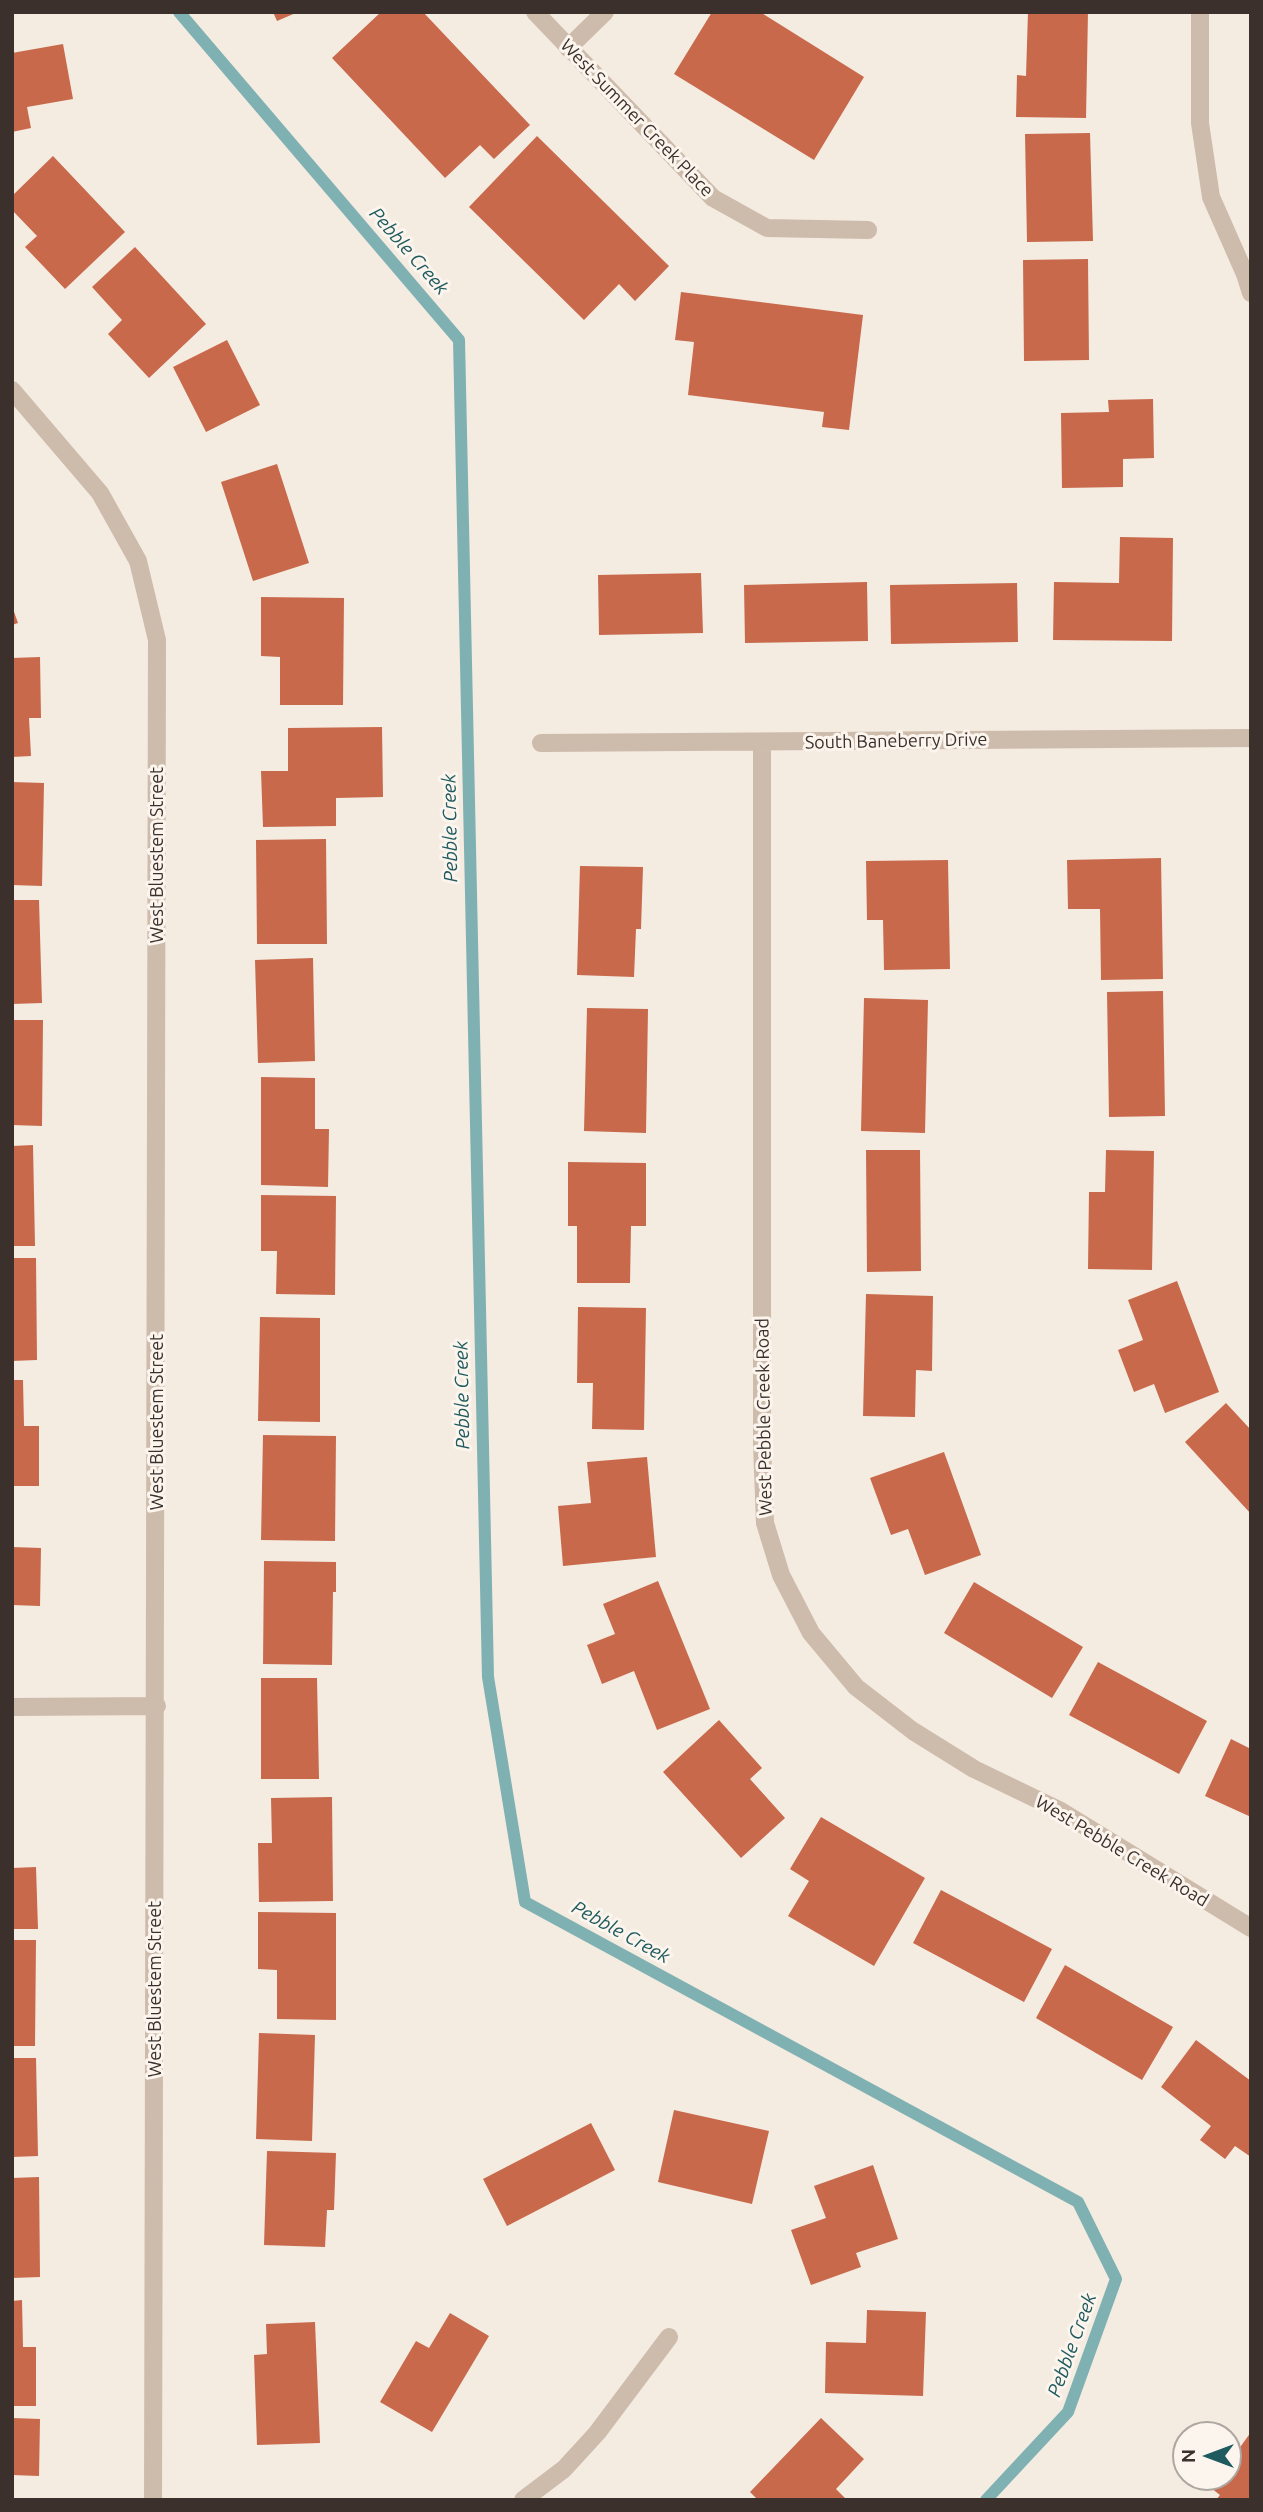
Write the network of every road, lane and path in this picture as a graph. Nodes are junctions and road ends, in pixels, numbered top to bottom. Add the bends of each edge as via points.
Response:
1 (535, 12) edge
2 (605, 12) edge
3 (1200, 12) edge
4 (568, 48) junction
5 (868, 230) dead end
6 (1251, 293) edge
7 (12, 390) edge
8 (1251, 738) edge
9 (541, 743) dead end
10 (762, 743) junction
11 (157, 1706) junction
12 (12, 1707) edge
13 (1251, 1928) edge
14 (669, 2337) dead end
15 (153, 2500) edge
16 (523, 2500) edge

1 - 4 street, West Summer Creek Place
2 - 4 street
3 - 6 street via 1200,123 1210,197
4 - 5 street, West Summer Creek Place via 713,198 767,228
7 - 11 street, West Bluestem Street via 100,494 138,561 157,640
8 - 10 street, South Baneberry Drive
9 - 10 street, South Baneberry Drive
10 - 13 street, West Pebble Creek Road via 762,1444 765,1523 780,1575 811,1633 856,1687 913,1731 974,1769 1059,1810
11 - 12 street
11 - 15 street, West Bluestem Street
14 - 16 street via 597,2433 564,2469

